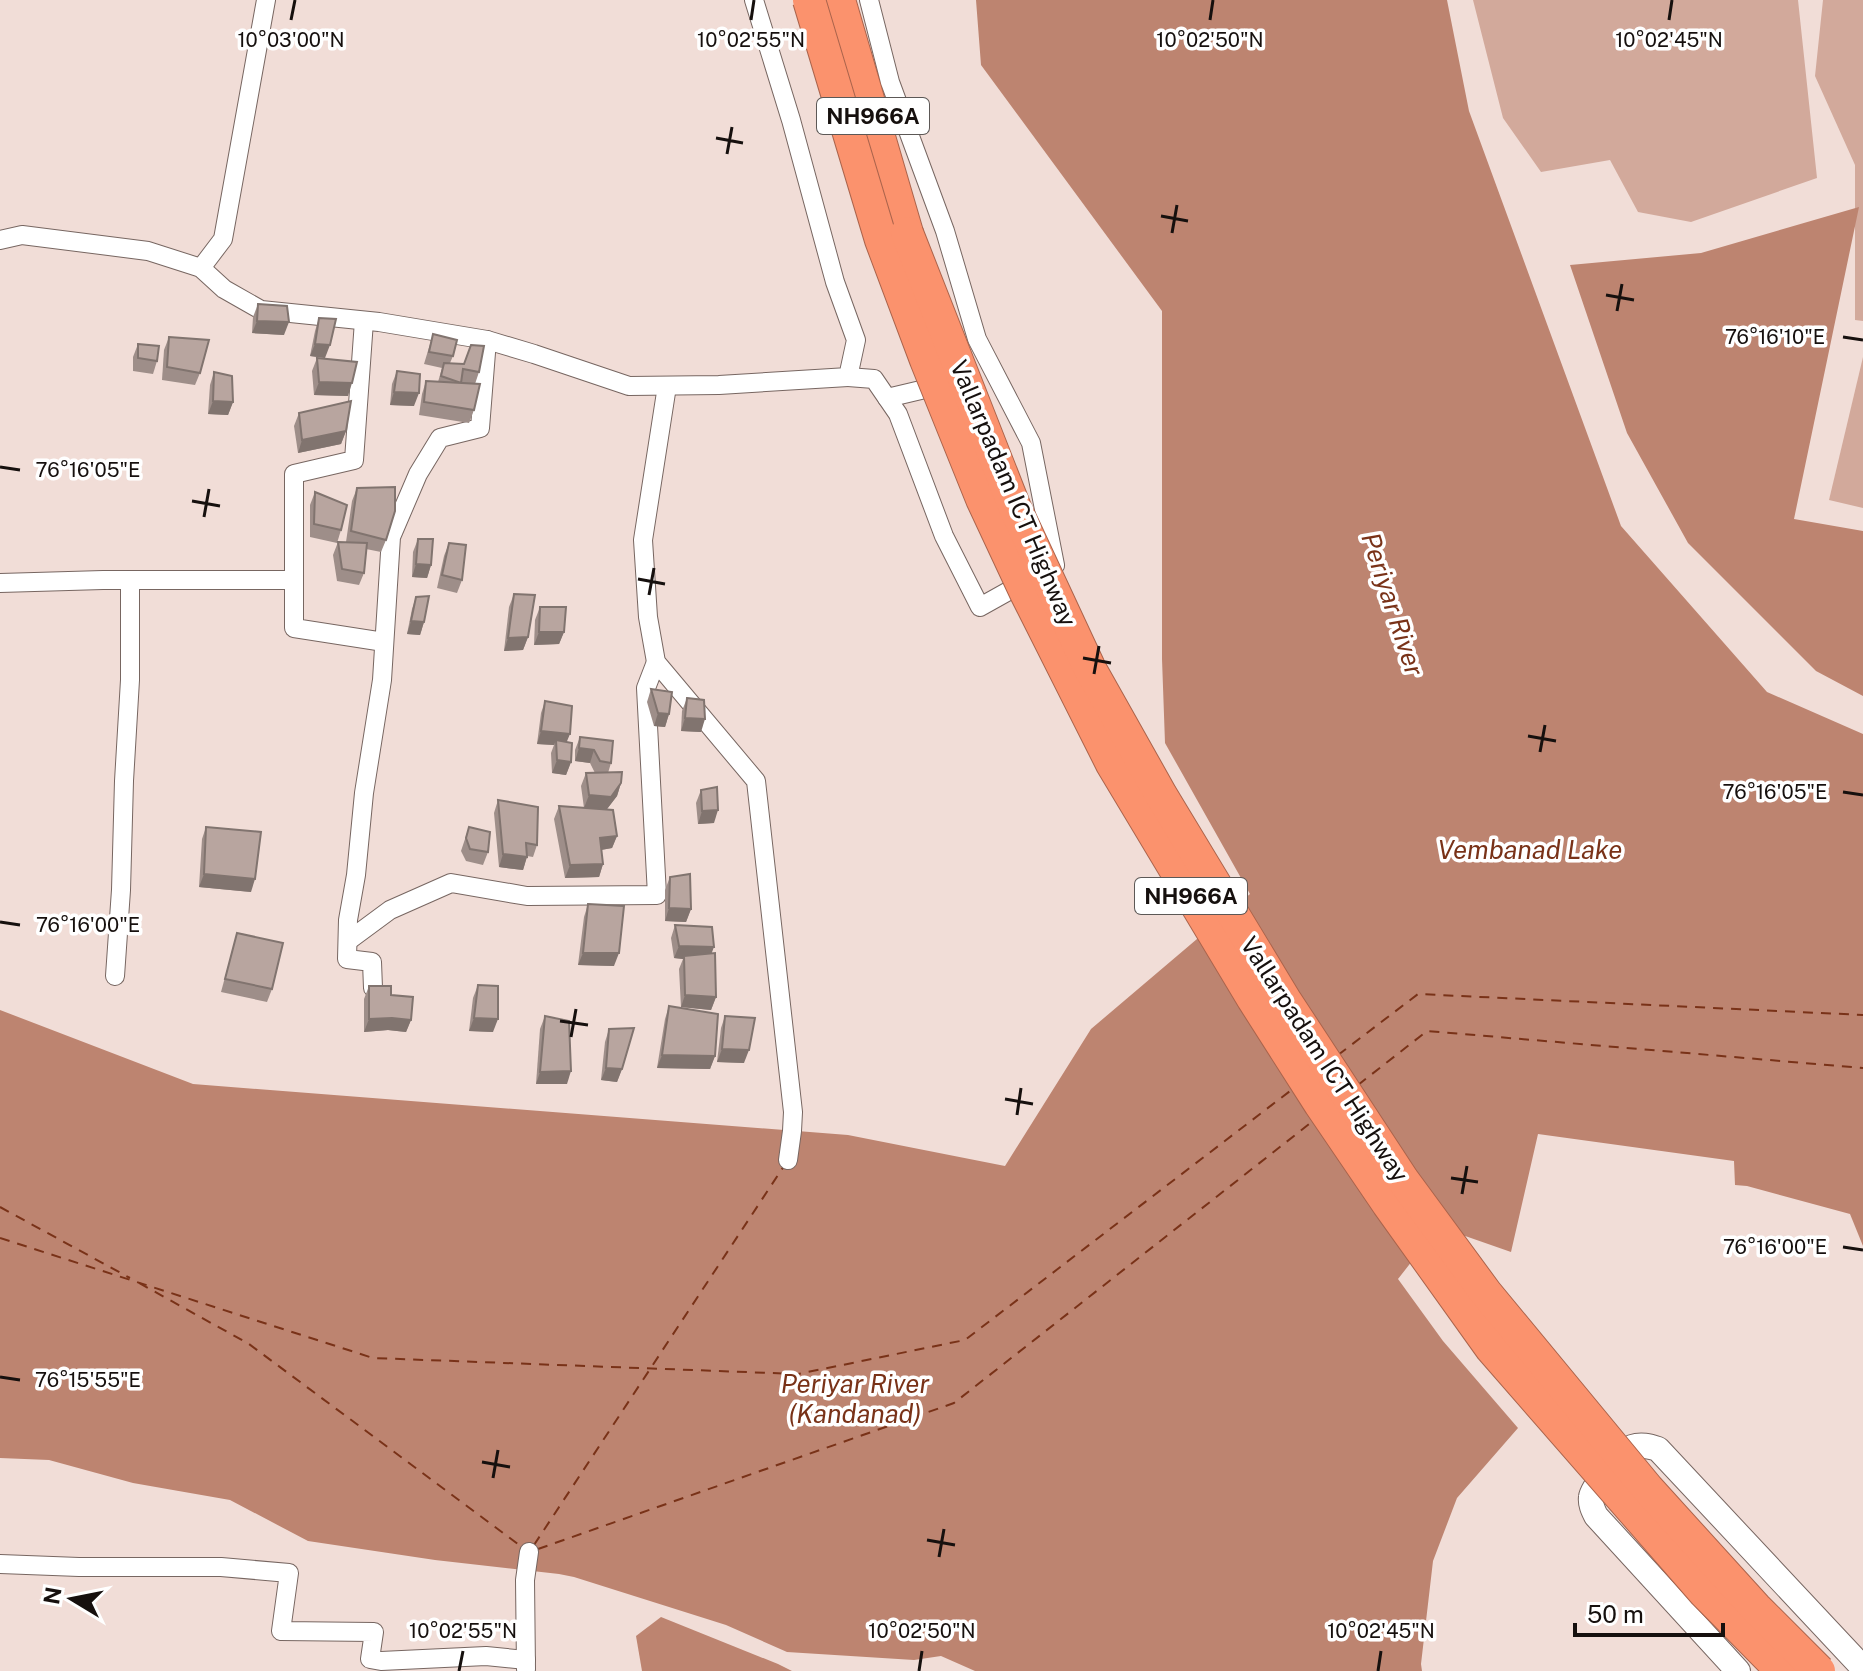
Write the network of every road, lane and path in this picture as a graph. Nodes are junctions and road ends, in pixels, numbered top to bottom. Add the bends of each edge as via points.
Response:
1 (266, 0) edge
2 (754, 0) edge
3 (809, 0) edge
4 (839, 0) edge
5 (869, 0) edge
6 (0, 240) edge
7 (201, 268) junction
8 (364, 321) junction
9 (487, 340) junction
10 (994, 373) junction
11 (848, 377) junction
12 (667, 386) junction
13 (887, 398) junction
14 (130, 580) junction
15 (294, 580) junction
16 (0, 583) edge
17 (384, 642) junction
18 (656, 662) junction
19 (348, 941) junction
20 (115, 976) dead end
21 (373, 988) edge
22 (788, 1160) dead end
23 (529, 1552) dead end
24 (0, 1564) edge
25 (526, 1665) edge
26 (1863, 1668) edge
27 (1738, 1671) edge
28 (1782, 1671) edge
29 (1819, 1671) edge

1 - 7 street via 223,239
2 - 11 street via 856,340
3 - 28 highway, Vallarpadam ICT Highway / NH966A, bridge via 881,240 926,360 982,499 1112,764 1320,1104 1491,1348 1704,1592
4 - 29 highway, Vallarpadam ICT Highway / NH966A, bridge via 907,233 1015,508 1089,667 1161,795 1293,1013 1403,1180 1486,1293 1648,1489
5 - 10 street via 890,82 945,231 977,339
6 - 7 street via 22,235 148,251
7 - 8 street via 224,289 261,310
8 - 9 street
8 - 15 street via 354,460 294,474
9 - 12 street via 629,386
9 - 17 street via 480,428 440,438 391,537
10 - 13 street
10 - 13 street via 1031,443 1055,565 980,607 944,536 898,414
11 - 12 street
11 - 13 street via 874,379
12 - 18 street via 643,540
14 - 15 street
14 - 16 street
14 - 20 street
15 - 17 street via 294,628
17 - 19 street
18 - 19 street via 646,688 657,895 527,896 451,883 390,910
18 - 22 street via 756,781 793,1112
19 - 21 street via 347,959 372,962
23 - 25 street
24 - 25 street via 289,1573 281,1631 374,1632 370,1659 381,1661 486,1656
26 - 27 street via 1658,1449 1629,1449 1594,1488 1590,1499 1596,1516

